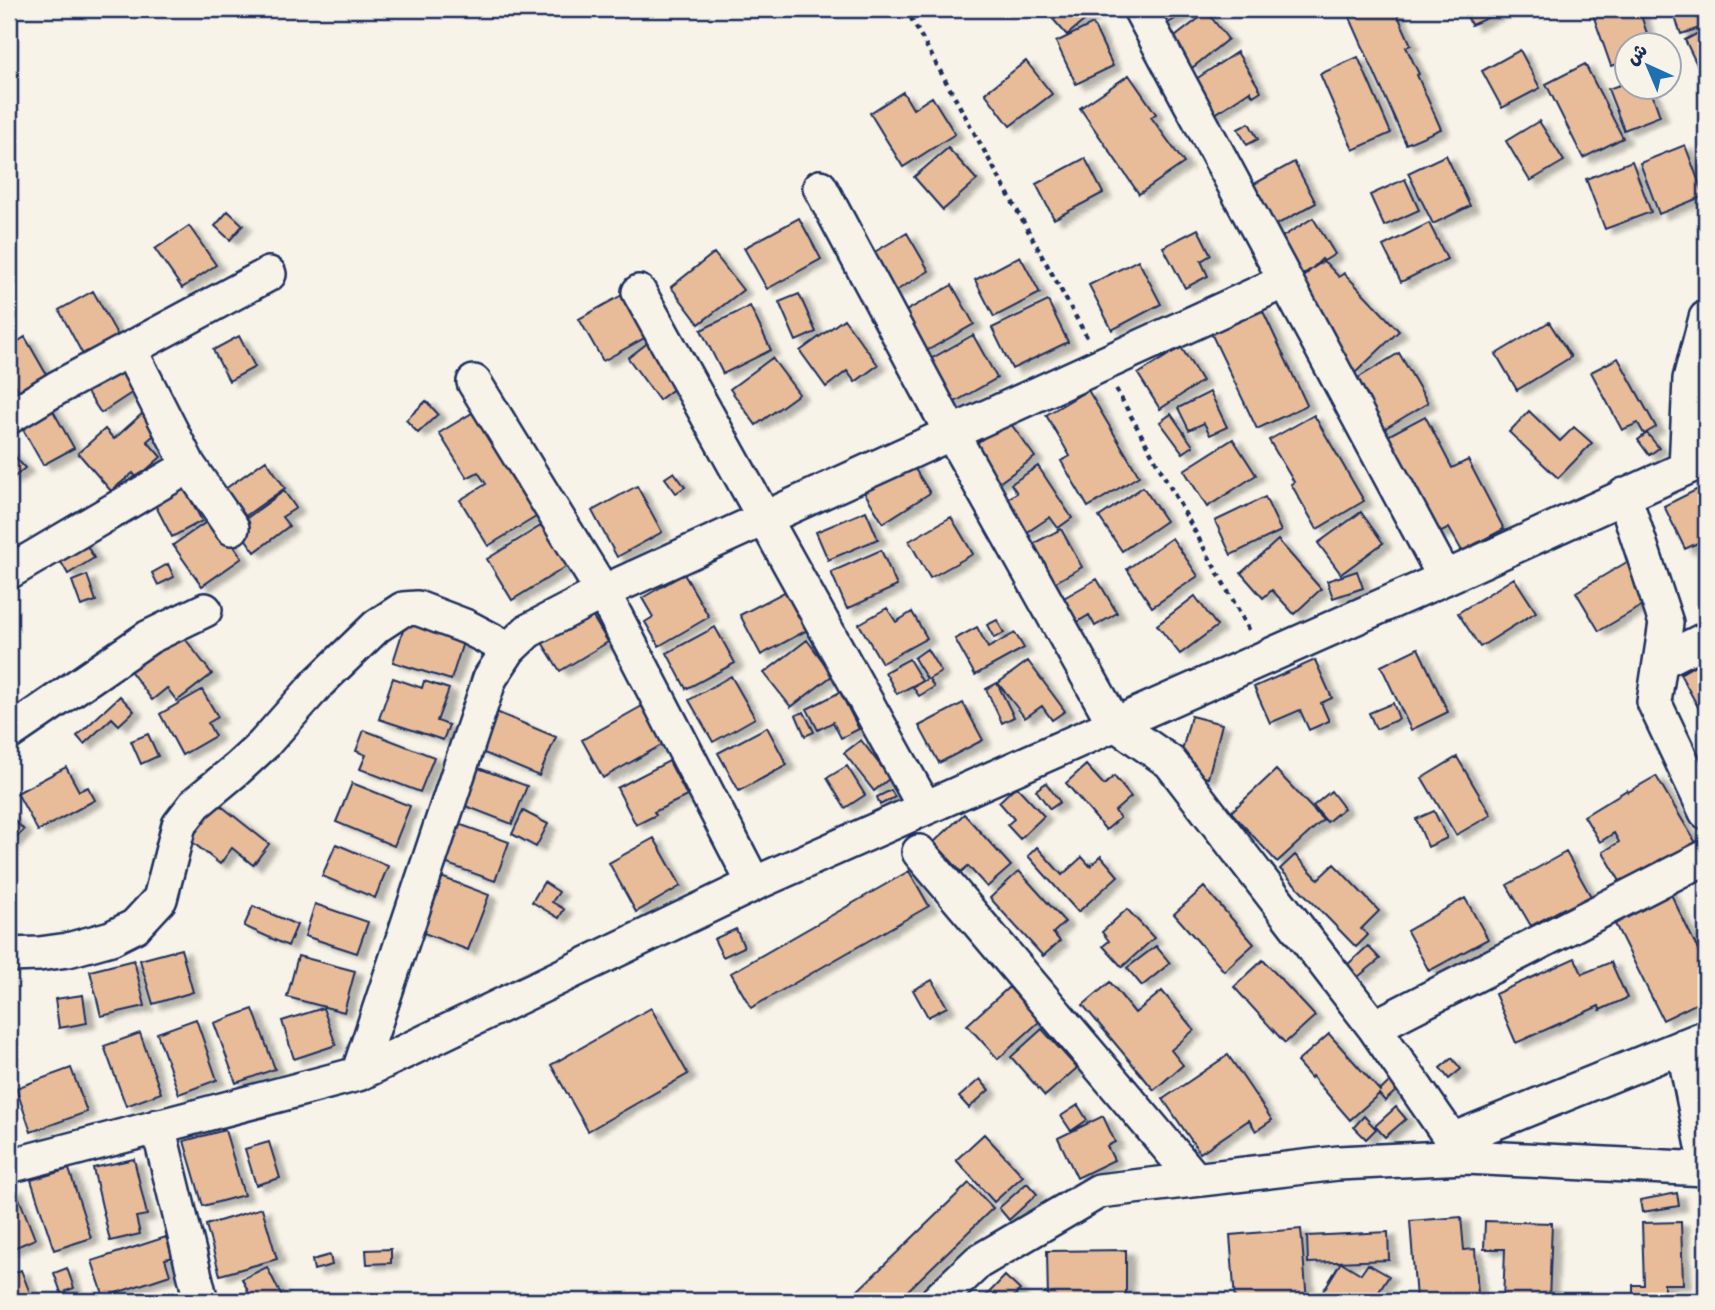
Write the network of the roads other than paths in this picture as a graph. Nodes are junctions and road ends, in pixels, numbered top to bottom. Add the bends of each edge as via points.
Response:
1 (1140, 9) edge
2 (820, 187) dead end
3 (269, 274) dead end
4 (1285, 281) junction
5 (639, 292) dead end
6 (1706, 318) edge
7 (131, 349) junction
8 (474, 382) dead end
9 (9, 416) edge
10 (951, 434) junction
11 (1696, 463) edge
12 (189, 466) junction
13 (1624, 495) junction
14 (765, 519) junction
15 (232, 528) dead end
16 (9, 572) edge
17 (1445, 578) junction
18 (603, 592) junction
19 (205, 610) dead end
20 (1706, 639) edge
21 (509, 649) junction
22 (1660, 663) junction
23 (1114, 723) junction
24 (9, 733) edge
25 (925, 807) junction
26 (1706, 812) edge
27 (919, 852) dead end
28 (1706, 857) edge
29 (754, 884) junction
30 (9, 955) edge
31 (1374, 1027) junction
32 (1695, 1042) edge
33 (358, 1074) junction
34 (158, 1126) junction
35 (1459, 1148) junction
36 (1706, 1161) edge
37 (9, 1166) edge
38 (1706, 1169) edge
39 (1195, 1179) junction
40 (201, 1301) edge
41 (937, 1301) edge

1 - 4 street
2 - 10 street
3 - 7 street
4 - 10 street
4 - 17 street
5 - 14 street
6 - 11 street via 1690,379
7 - 9 street
7 - 12 street
8 - 18 street
10 - 14 street
10 - 23 street
11 - 13 street
12 - 15 street
12 - 16 street
13 - 17 street
13 - 22 street via 1667,623
14 - 18 street
14 - 25 street
17 - 23 street
18 - 21 street via 528,631
18 - 29 street
19 - 24 street via 149,637
20 - 22 street
21 - 30 street via 418,608 403,609 377,626 317,683 263,745 196,803 179,825 160,899 135,926 68,950
21 - 33 street via 490,678
22 - 26 street via 1654,702
23 - 25 street
23 - 31 street via 1170,762
25 - 29 street
27 - 39 street
28 - 31 street
29 - 33 street
31 - 35 street
32 - 35 street
32 - 36 street
33 - 34 street
34 - 37 street
34 - 40 street
35 - 38 street via 1619,1166
35 - 39 street
39 - 41 street via 1099,1191 978,1262

